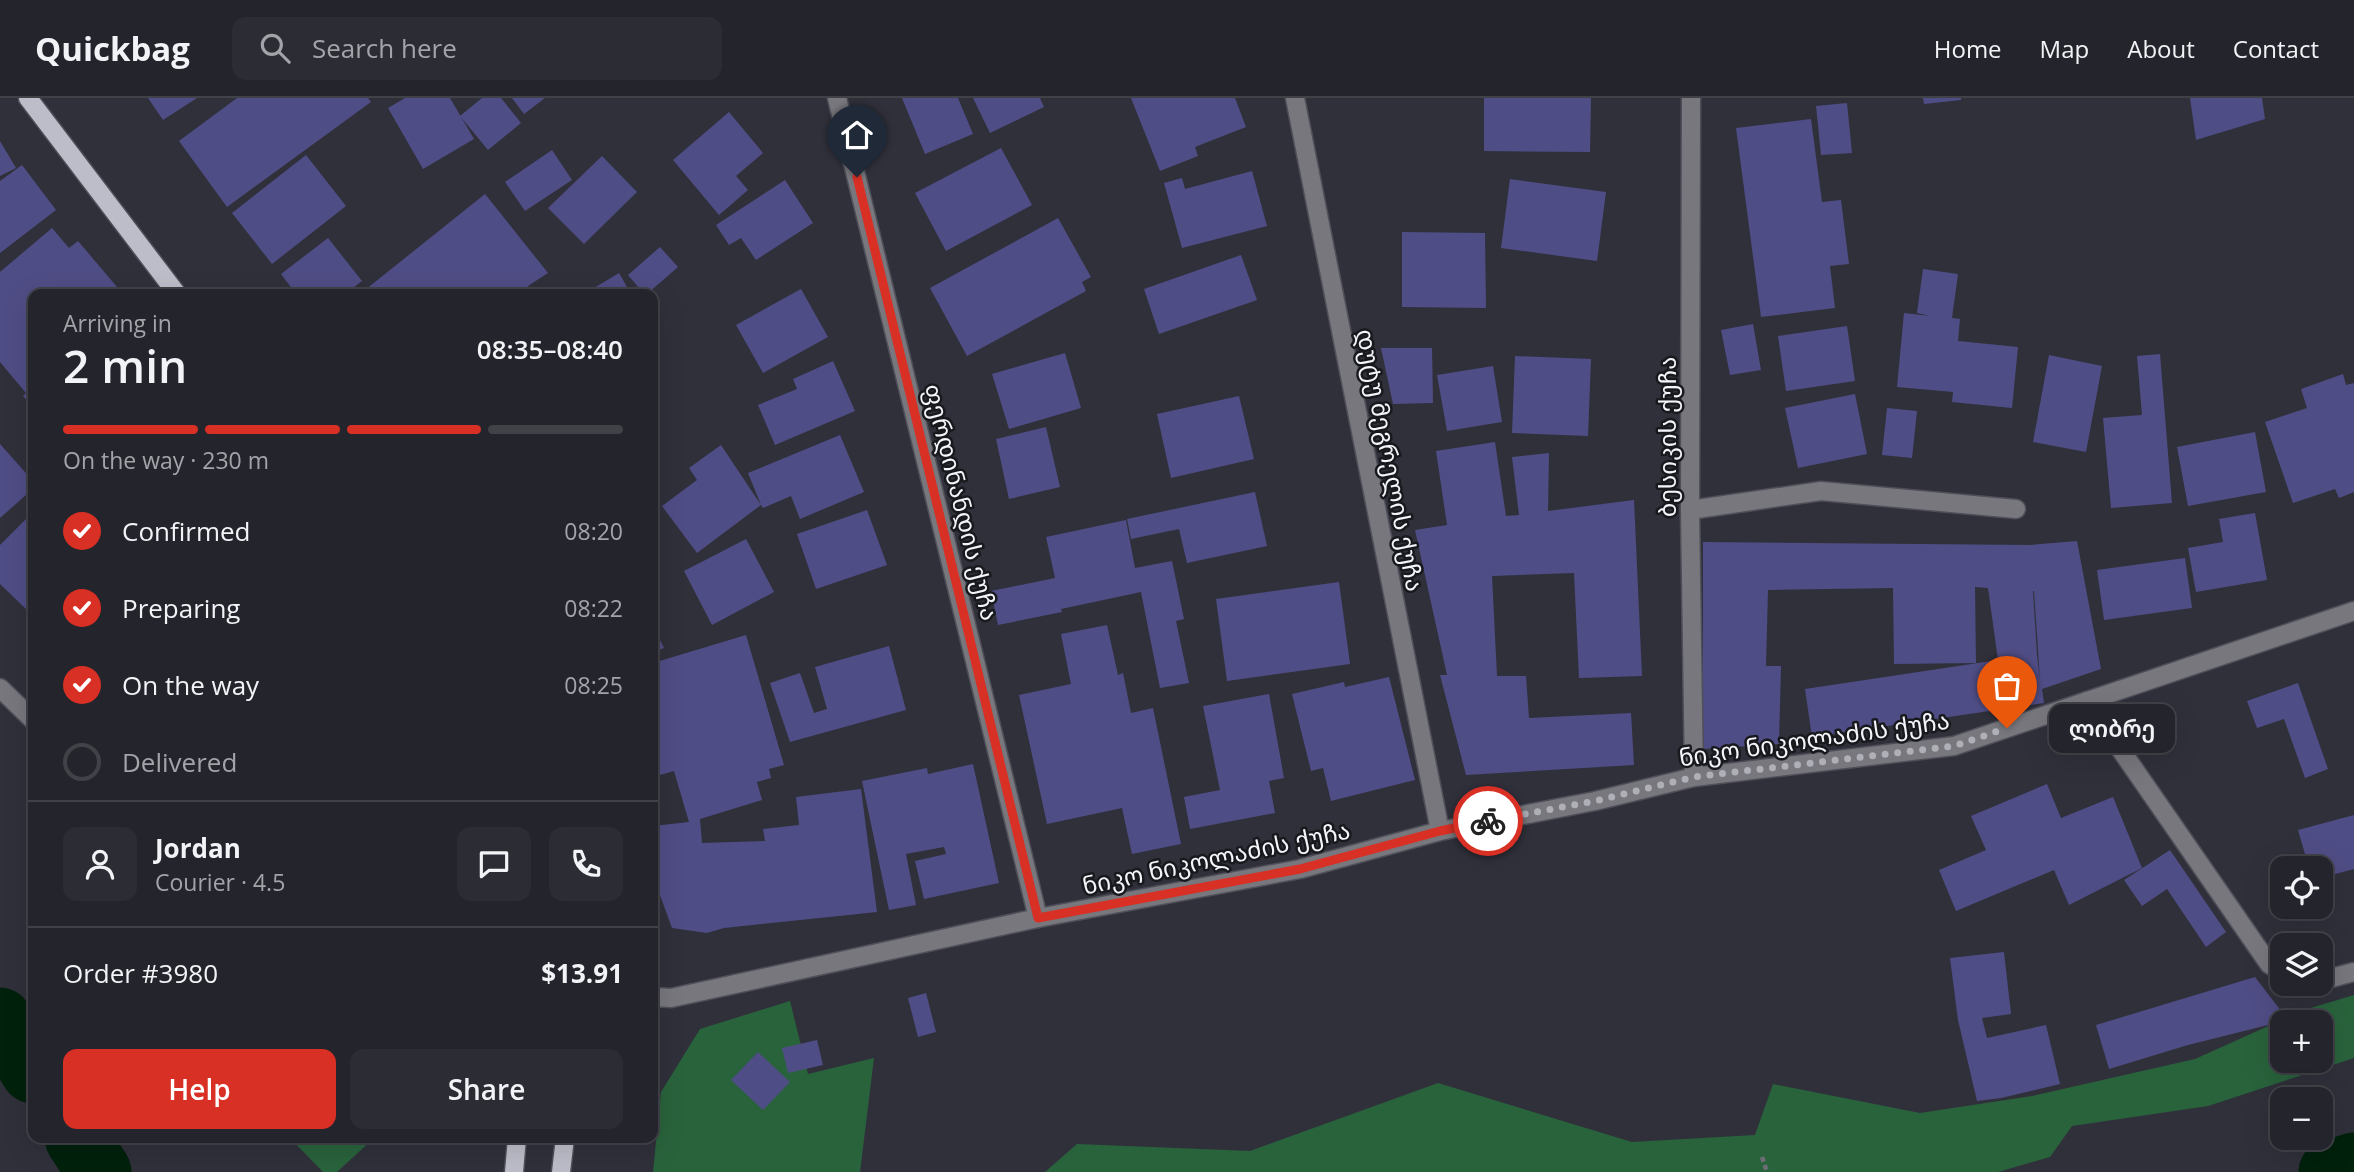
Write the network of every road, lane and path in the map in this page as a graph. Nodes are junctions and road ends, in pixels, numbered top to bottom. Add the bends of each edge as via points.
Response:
1 (28, 98) edge
2 (837, 98) edge
3 (1295, 98) edge
4 (1691, 98) edge
5 (173, 289) edge
6 (2016, 509) dead end
7 (1690, 510) junction
8 (2354, 611) edge
9 (0, 688) edge
10 (2087, 701) junction
11 (28, 715) edge
12 (1694, 777) junction
13 (1440, 831) junction
14 (1038, 918) junction
15 (2270, 965) edge
16 (2354, 972) edge
17 (2333, 978) edge
18 (658, 997) edge
19 (517, 1143) edge
20 (564, 1143) edge
21 (1762, 1157) dead end
22 (514, 1172) edge
23 (561, 1172) edge
24 (1767, 1172) edge

1 - 5 main road
2 - 14 street, ფერდინანდის ქუჩა
3 - 13 street, დუტუ მეგრელის ქუჩა
4 - 7 street, ბესიკის ქუჩა
6 - 7 street via 1821,491
7 - 12 street, ბესიკის ქუჩა
8 - 10 street, ნიკო ნიკოლაძის ქუჩა
9 - 11 street
10 - 12 street, ნიკო ნიკოლაძის ქუჩა via 1954,746
10 - 15 street
12 - 13 street, ნიკო ნიკოლაძის ქუჩა
13 - 14 street, ნიკო ნიკოლაძის ქუჩა via 1300,869
14 - 18 street, ნიკო ნიკოლაძის ქუჩა
16 - 17 street
19 - 22 main road
20 - 23 main road
21 - 24 path

